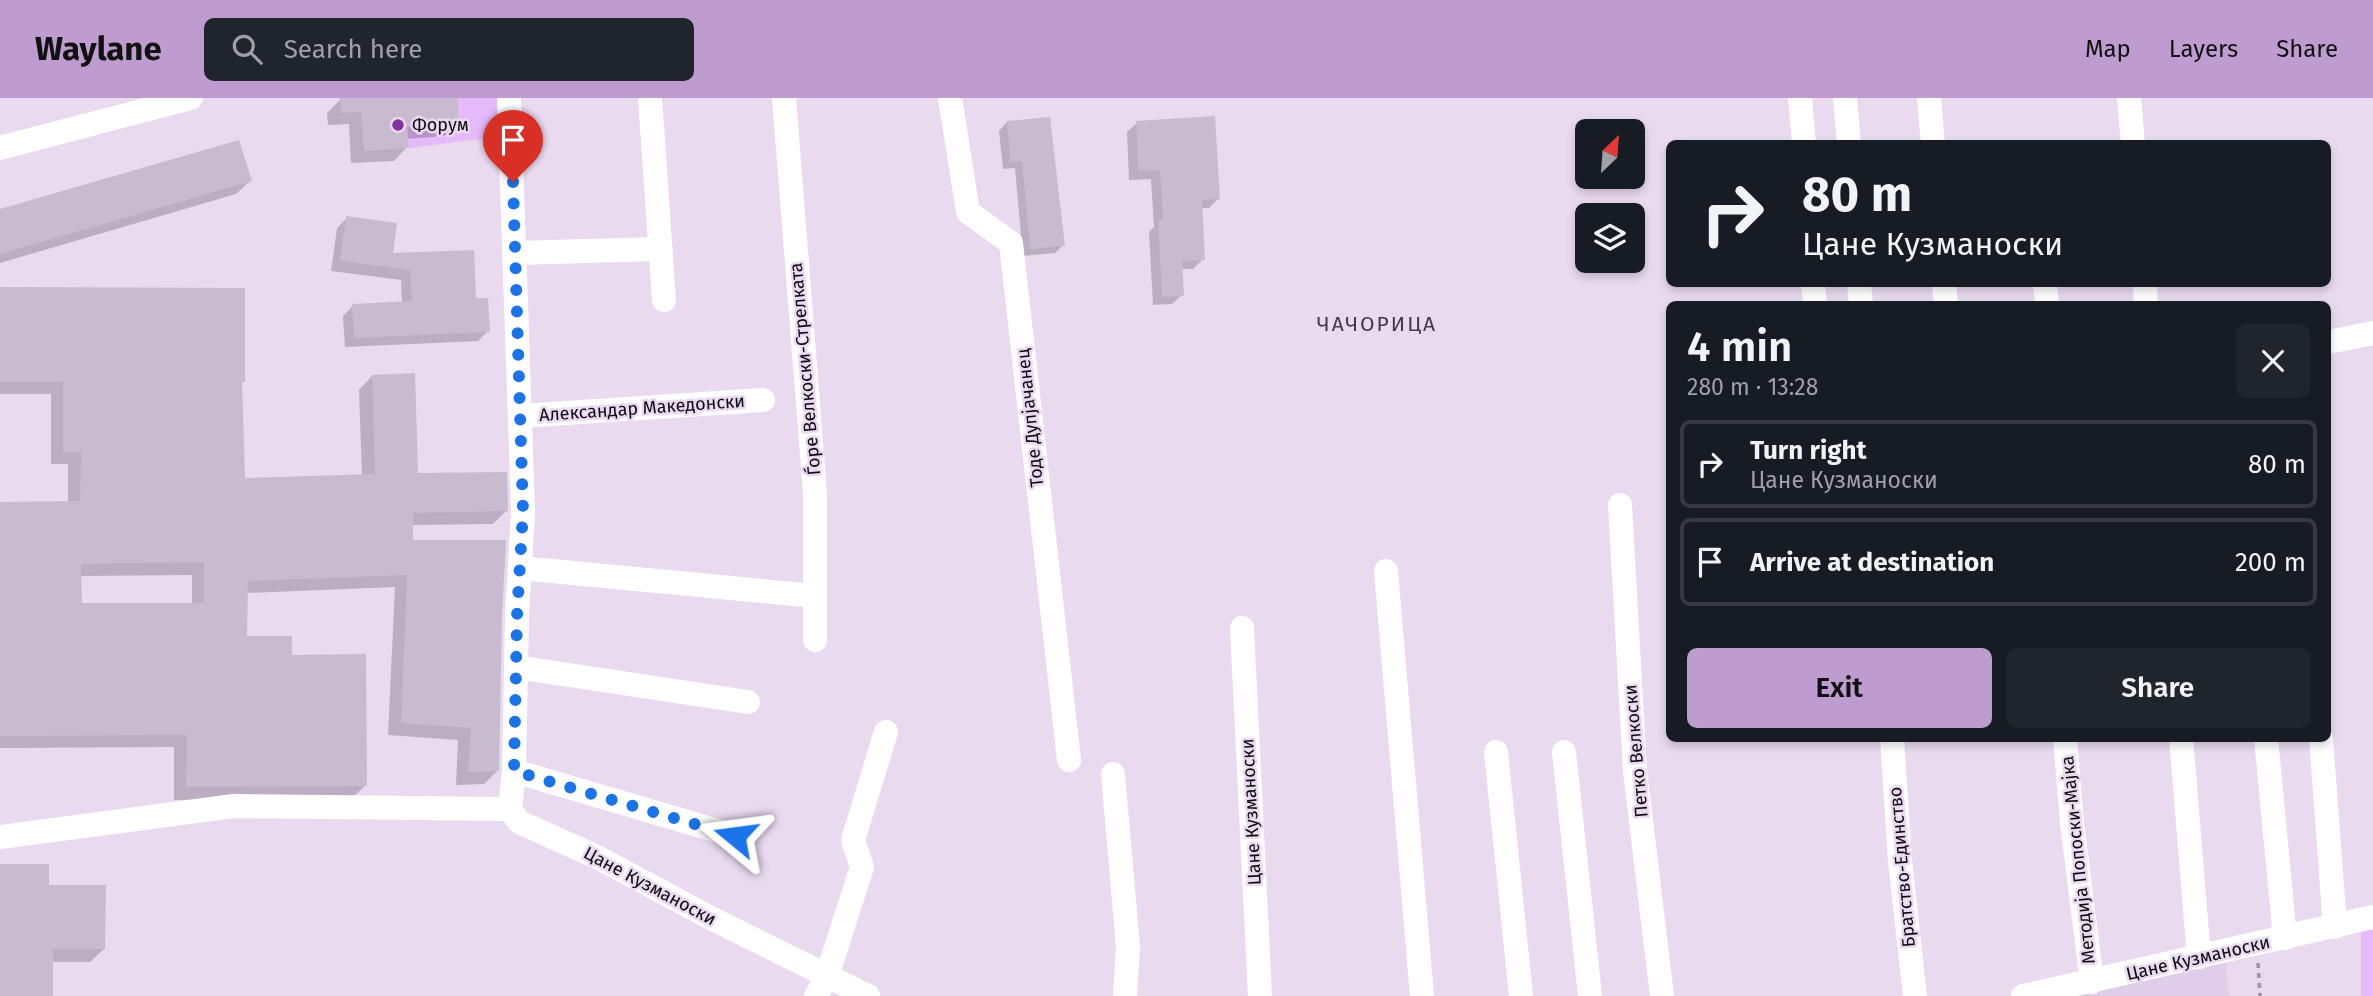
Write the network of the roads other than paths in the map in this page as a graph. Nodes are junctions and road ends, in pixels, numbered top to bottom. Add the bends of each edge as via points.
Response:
1 (191, 98) edge
2 (509, 98) edge
3 (650, 98) edge
4 (784, 98) edge
5 (950, 98) edge
6 (1800, 98) edge
7 (1845, 98) edge
8 (1929, 98) edge
9 (2129, 98) edge
10 (1804, 140) edge
11 (1849, 140) edge
12 (1933, 140) edge
13 (2133, 140) edge
14 (0, 148) edge
15 (660, 248) junction
16 (514, 253) junction
17 (664, 300) dead end
18 (2373, 333) edge
19 (2331, 341) edge
20 (763, 400) dead end
21 (521, 416) junction
22 (1620, 505) dead end
23 (520, 568) junction
24 (1386, 571) dead end
25 (815, 596) junction
26 (1242, 628) dead end
27 (815, 640) dead end
28 (516, 667) junction
29 (748, 702) dead end
30 (886, 732) dead end
31 (1892, 742) edge
32 (2065, 742) edge
33 (2181, 742) edge
34 (2266, 742) edge
35 (2321, 742) edge
36 (1496, 752) dead end
37 (1564, 752) dead end
38 (1069, 760) dead end
39 (514, 771) junction
40 (1113, 774) dead end
41 (510, 808) junction
42 (735, 836) dead end
43 (0, 837) edge
44 (2373, 917) edge
45 (2334, 927) junction
46 (2285, 938) junction
47 (2199, 957) junction
48 (2092, 982) junction
49 (821, 986) edge
50 (867, 996) edge
51 (1125, 996) edge
52 (1260, 996) edge
53 (1422, 996) edge
54 (1521, 996) edge
55 (1590, 996) edge
56 (1662, 996) edge
57 (1914, 996) edge
58 (2023, 996) edge

1 - 14 street
2 - 16 street
3 - 15 street
4 - 25 street, Ѓоре Велкоски-Стрелката via 815,493
5 - 38 street, Тоде Дупјачанец via 968,212 1011,243
6 - 10 street
7 - 11 street
8 - 12 street
9 - 13 street
15 - 16 street
15 - 17 street
16 - 21 street
18 - 19 street
20 - 21 street, Александар Македонски
21 - 23 street
22 - 56 street, Петко Велкоски via 1635,771
23 - 25 street
23 - 28 street
24 - 53 street
25 - 27 street, Ѓоре Велкоски-Стрелката
26 - 52 street, Цане Кузманоски
28 - 29 street
28 - 39 street
30 - 49 street via 853,840 862,867
31 - 57 street, Братство-Единство
32 - 48 street, Методија Попоски-Мајка
33 - 47 street
34 - 46 street
35 - 45 street
36 - 54 street
37 - 55 street
39 - 41 street
39 - 42 street
40 - 51 street via 1128,947
41 - 43 street via 234,806
41 - 49 street, Цане Кузманоски via 519,821 705,915
44 - 45 street, Цане Кузманоски
45 - 46 street, Цане Кузманоски
46 - 47 street, Цане Кузманоски
47 - 48 street, Цане Кузманоски
48 - 58 street, Цане Кузманоски
49 - 50 street, Цане Кузманоски

